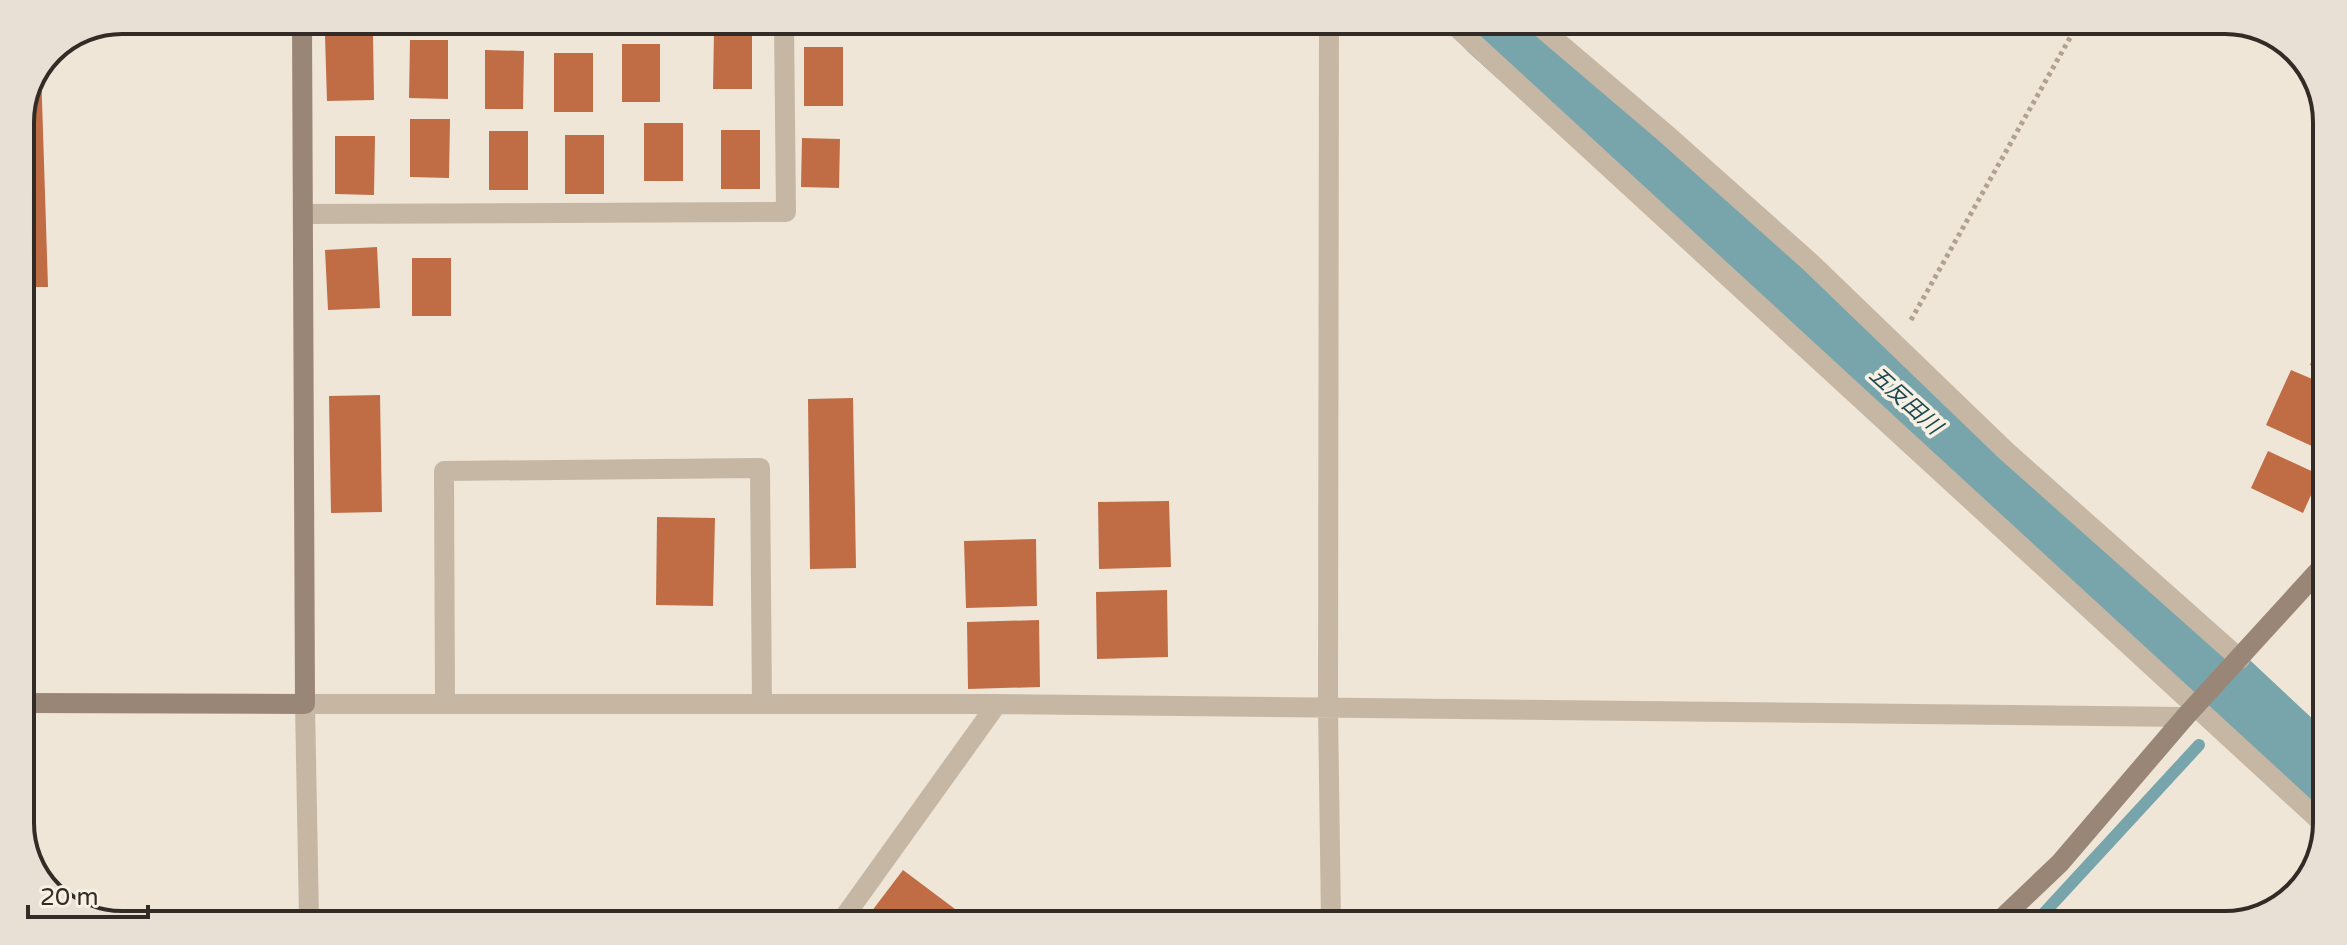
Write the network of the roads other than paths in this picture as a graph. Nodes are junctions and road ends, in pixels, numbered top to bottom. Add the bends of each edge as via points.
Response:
1 (302, 34) edge
2 (784, 34) edge
3 (1329, 34) edge
4 (1464, 34) edge
5 (1548, 34) edge
6 (303, 214) junction
7 (2313, 577) edge
8 (2239, 660) junction
9 (34, 703) edge
10 (305, 704) junction
11 (445, 704) junction
12 (762, 704) junction
13 (997, 704) junction
14 (1328, 707) junction
15 (2193, 709) junction
16 (2313, 815) edge
17 (309, 911) edge
18 (848, 911) edge
19 (1331, 911) edge
20 (2011, 911) edge

1 - 6 street
2 - 6 street via 786,212
3 - 14 street
4 - 15 street
5 - 8 street via 1732,193 2006,451
6 - 10 street
7 - 8 street
8 - 15 street
9 - 10 street
10 - 11 street
10 - 17 street
11 - 12 street
11 - 12 street via 444,471 760,468
12 - 13 street
13 - 14 street
13 - 18 street
14 - 15 street
14 - 19 street
15 - 16 street
15 - 20 street via 2060,863

